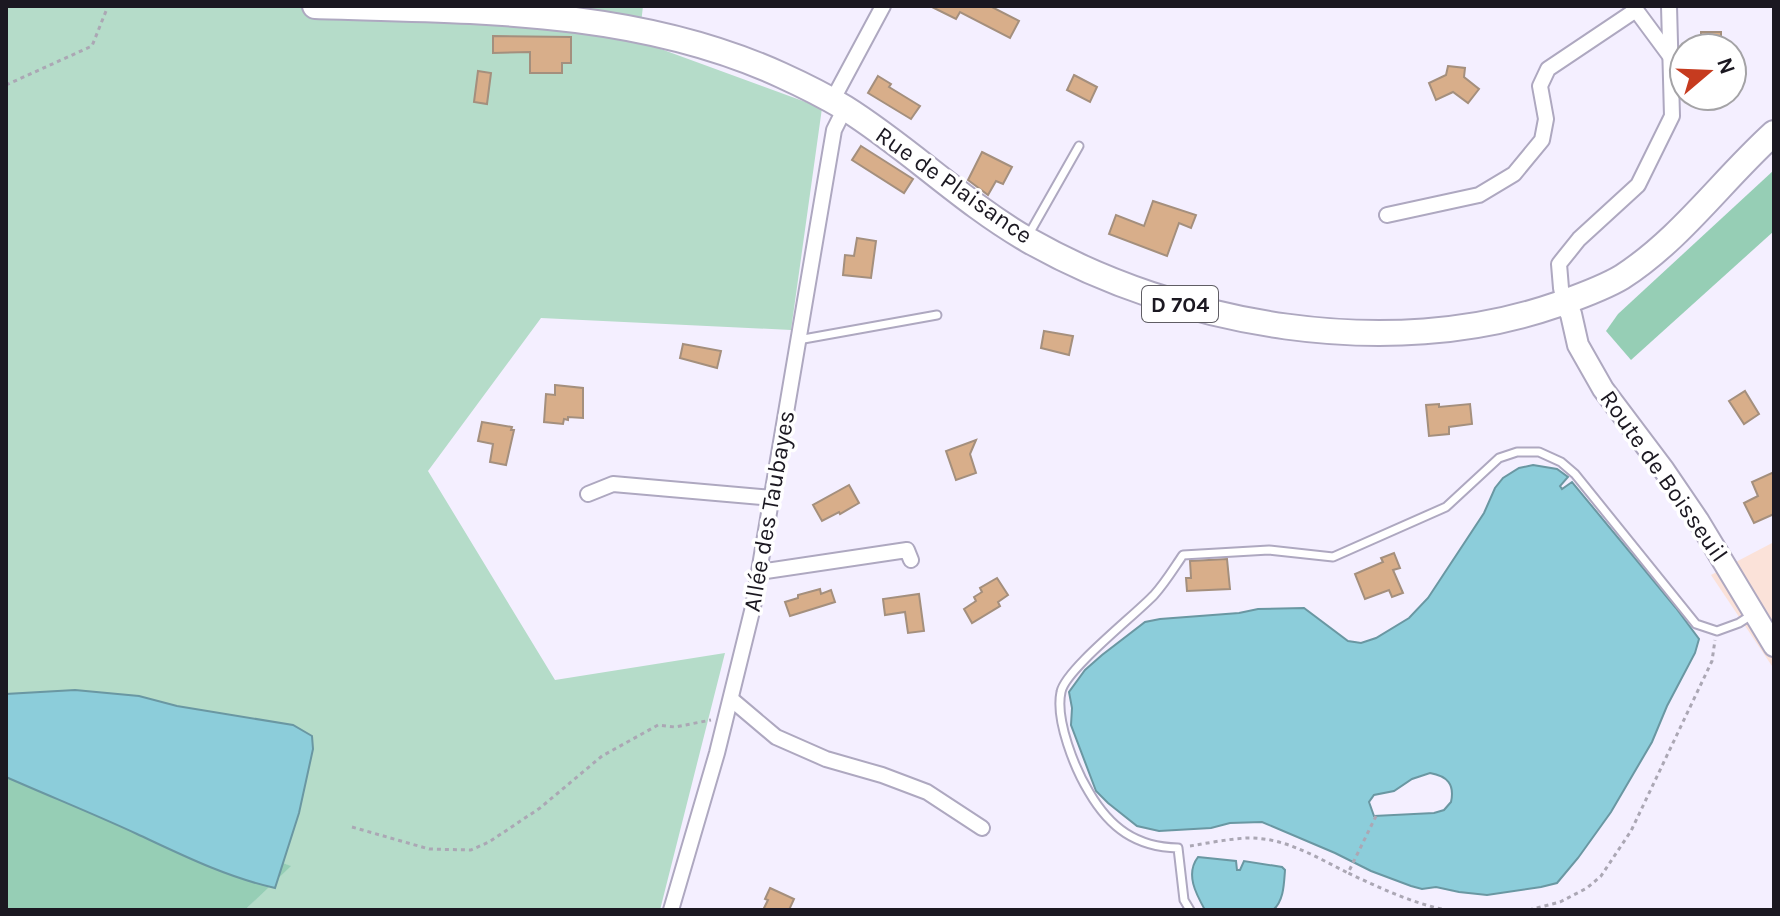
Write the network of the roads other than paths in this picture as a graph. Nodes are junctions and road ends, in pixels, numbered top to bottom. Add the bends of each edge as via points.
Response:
1 (315, 6) edge
2 (883, 6) edge
3 (1669, 6) edge
4 (1634, 8) edge
5 (1670, 32) edge
6 (1668, 53) edge
7 (838, 104) junction
8 (1672, 112) edge
9 (1774, 133) edge
10 (1079, 146) dead end
11 (1387, 215) dead end
12 (1027, 239) junction
13 (1564, 302) junction
14 (937, 315) dead end
15 (798, 340) junction
16 (588, 494) dead end
17 (772, 498) junction
18 (911, 560) dead end
19 (760, 572) junction
20 (1754, 613) junction
21 (1774, 646) edge
22 (731, 699) junction
23 (982, 828) dead end
24 (671, 910) edge
25 (1190, 910) edge

1 - 7 main road, Rue de Plaisance / D 704 via 514,14 641,30 722,52
2 - 7 street, Allée des Taubayes
3 - 5 street
4 - 6 street
4 - 11 street via 1548,69 1540,86 1546,119 1542,140 1514,174 1479,195
7 - 12 main road, Rue de Plaisance / D 704
7 - 15 street, Allée des Taubayes
8 - 13 street via 1638,185 1559,264
9 - 13 main road, Rue de Plaisance / D 704 via 1640,264 1619,279
10 - 12 lane
12 - 13 main road, Rue de Plaisance / D 704 via 1103,277 1161,298 1293,328 1429,330 1491,323
13 - 20 main road, Route de Boisseuil via 1578,345 1603,389 1690,508
14 - 15 lane
15 - 17 street, Allée des Taubayes
16 - 17 street via 613,484
17 - 19 street, Allée des Taubayes
18 - 19 street via 907,550
19 - 22 street, Allée des Taubayes
20 - 21 main road, Route de Boisseuil
20 - 25 lane via 1717,631 1696,624 1575,474 1539,452 1499,458 1446,507 1333,557 1269,550 1183,555 1157,592 1074,670 1061,689 1060,705 1074,760 1094,802 1129,837 1178,848
22 - 23 street via 776,737 927,792
22 - 24 street, Allée des Taubayes

